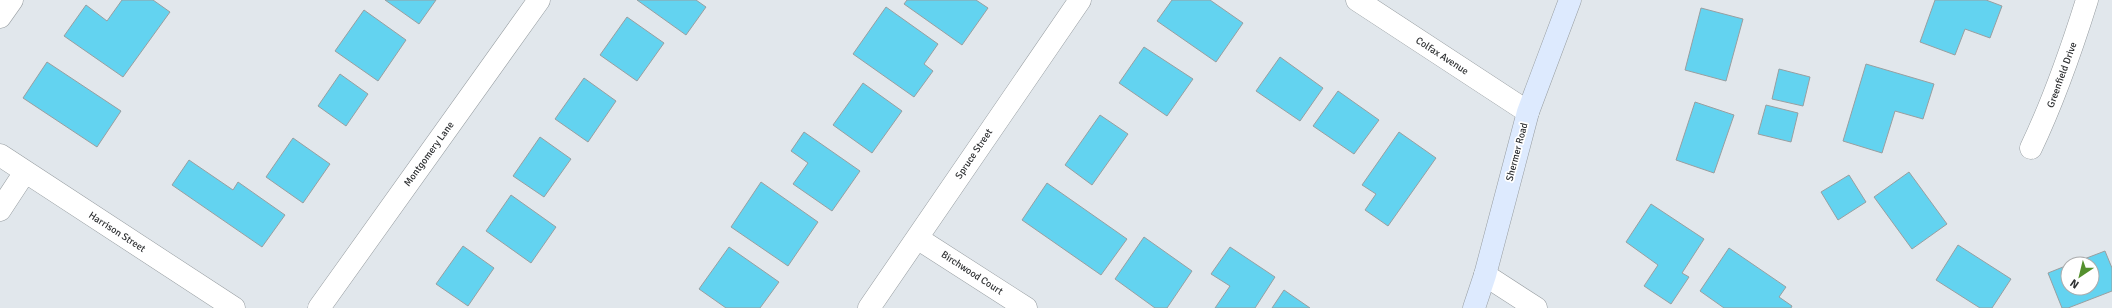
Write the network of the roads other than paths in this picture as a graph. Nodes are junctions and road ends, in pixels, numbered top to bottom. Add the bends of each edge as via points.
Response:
1 (12, 0) edge
2 (539, 0) edge
3 (1080, 0) edge
4 (1357, 0) edge
5 (1570, 0) edge
6 (2087, 0) edge
7 (0, 17) edge
8 (1528, 112) junction
9 (2031, 148) dead end
10 (0, 156) edge
11 (25, 172) junction
12 (0, 210) edge
13 (917, 238) junction
14 (1486, 275) junction
15 (234, 308) edge
16 (319, 308) edge
17 (869, 308) edge
18 (1026, 308) edge
19 (1474, 308) edge
20 (1536, 308) edge

1 - 7 street
2 - 16 street, Montgomery Lane
3 - 13 street, Spruce Street
4 - 8 street, Colfax Avenue
5 - 8 main road, Shermer Road
6 - 9 street, Greenfield Drive via 2065,70
8 - 14 main road, Shermer Road
10 - 11 street, Harrison Street
11 - 12 street
11 - 15 street, Harrison Street
13 - 17 street, Spruce Street
13 - 18 street, Birchwood Court
14 - 19 main road, Shermer Road
14 - 20 street

